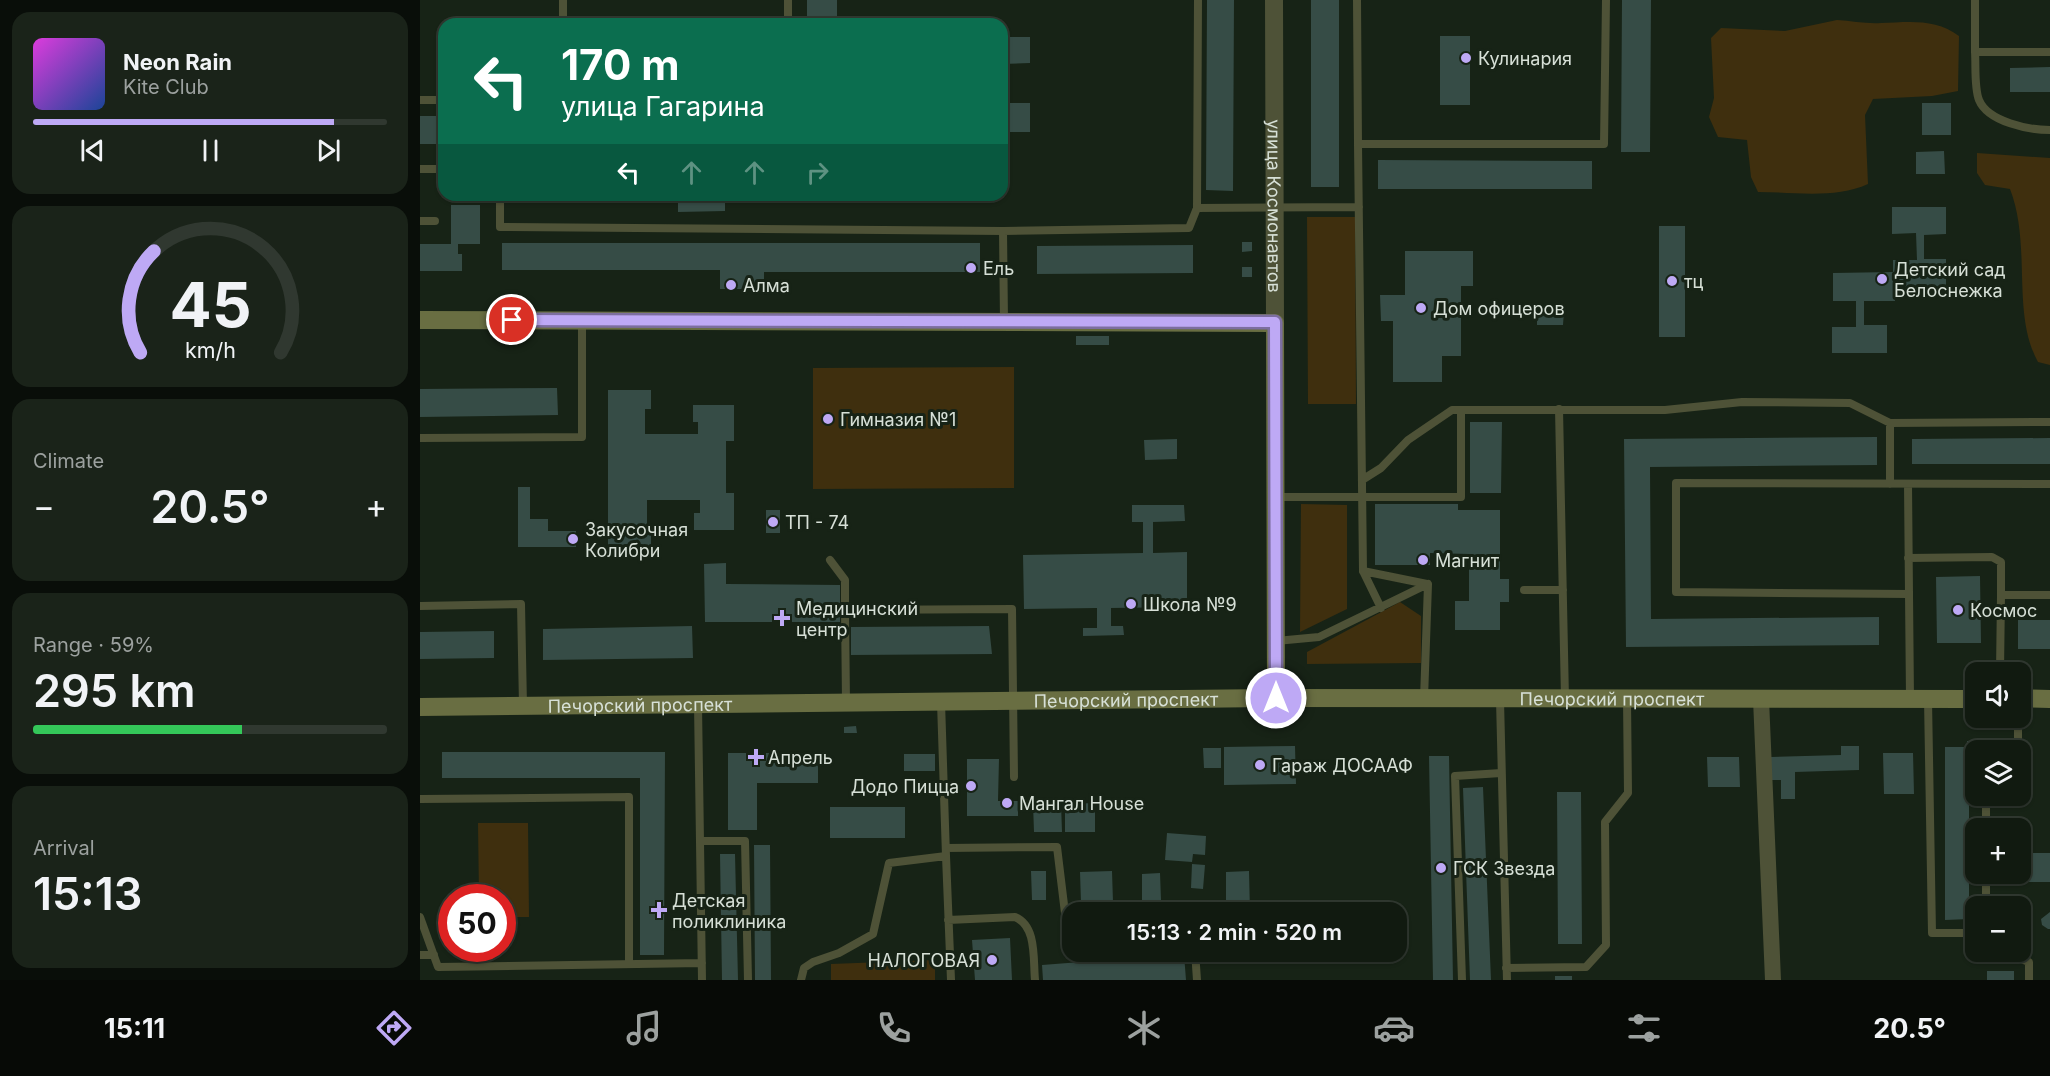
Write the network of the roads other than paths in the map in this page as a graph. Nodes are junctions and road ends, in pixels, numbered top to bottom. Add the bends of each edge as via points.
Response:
1 (563, 0) edge
2 (788, 0) edge
3 (1197, 0) edge
4 (1274, 0) edge
5 (1357, 0) edge
6 (1606, 0) edge
7 (1975, 0) edge
8 (563, 18) edge
9 (788, 18) edge
10 (1975, 52) junction
11 (2050, 52) edge
12 (420, 100) edge
13 (438, 100) edge
14 (2050, 130) edge
15 (1358, 144) junction
16 (420, 169) edge
17 (438, 169) edge
18 (500, 201) edge
19 (1359, 207) junction
20 (1197, 208) junction
21 (1275, 208) junction
22 (420, 221) edge
23 (435, 221) dead end
24 (1003, 231) junction
25 (420, 320) edge
26 (582, 320) junction
27 (1004, 321) junction
28 (1275, 322) junction
29 (1559, 409) junction
30 (1461, 410) junction
31 (2050, 422) edge
32 (1890, 423) junction
33 (420, 438) edge
34 (1362, 480) junction
35 (1890, 484) junction
36 (1908, 484) junction
37 (2050, 484) edge
38 (1362, 497) junction
39 (1276, 498) junction
40 (1908, 558) junction
41 (830, 560) dead end
42 (1363, 571) junction
43 (1428, 585) junction
44 (1524, 590) dead end
45 (1563, 590) junction
46 (1909, 594) junction
47 (2001, 596) junction
48 (2050, 596) edge
49 (420, 606) edge
50 (1381, 608) junction
51 (845, 610) junction
52 (1276, 641) junction
53 (2000, 662) edge
54 (1276, 698) junction
55 (1424, 699) junction
56 (1565, 699) junction
57 (1627, 699) junction
58 (1761, 699) junction
59 (1919, 699) junction
60 (1965, 699) edge
61 (2031, 699) edge
62 (2050, 699) edge
63 (1500, 700) junction
64 (1013, 701) junction
65 (846, 702) junction
66 (941, 702) junction
67 (698, 704) junction
68 (523, 706) junction
69 (420, 707) edge
70 (1501, 773) junction
71 (1014, 777) dead end
72 (420, 799) edge
73 (701, 841) junction
74 (946, 852) junction
75 (1064, 902) edge
76 (420, 917) edge
77 (948, 920) junction
78 (1965, 933) edge
79 (420, 955) edge
80 (434, 955) junction
81 (1196, 962) edge
82 (2029, 962) edge
83 (702, 963) junction
84 (629, 964) junction
85 (1506, 969) junction
86 (702, 980) edge
87 (748, 980) edge
88 (801, 980) edge
89 (951, 980) edge
90 (1035, 980) edge
91 (1197, 980) edge
92 (1462, 980) edge
93 (1506, 980) edge
94 (1773, 980) edge
95 (2029, 980) edge

1 - 8 lane
2 - 9 lane
3 - 20 lane
4 - 21 street, улица Космонавтов
5 - 15 lane
6 - 15 lane via 1604,144
7 - 10 lane
10 - 11 lane
10 - 14 lane via 1979,100 1996,118 2017,126
12 - 13 lane
15 - 19 lane
16 - 17 lane
18 - 24 lane via 500,227
19 - 21 lane
19 - 34 lane
20 - 21 lane
20 - 24 lane via 1189,228
21 - 28 street, улица Космонавтов
22 - 23 lane
24 - 27 lane
25 - 26 main road
26 - 27 main road
26 - 33 lane via 582,437
27 - 28 main road
28 - 39 main road, улица Космонавтов
29 - 30 lane
29 - 32 lane via 1665,410 1742,402 1850,403
29 - 45 lane
30 - 34 lane via 1452,410 1408,440 1381,468
30 - 38 lane via 1461,497
31 - 32 lane
32 - 35 lane
34 - 38 lane
35 - 36 lane
35 - 46 lane via 1676,483 1676,592
36 - 37 lane
36 - 40 lane
38 - 39 lane
38 - 42 lane
39 - 52 main road, улица Космонавтов
40 - 46 lane
40 - 47 lane via 1996,559 2001,562
41 - 51 lane via 845,580
42 - 43 lane
42 - 50 lane
43 - 50 lane
43 - 55 lane
44 - 45 lane
45 - 56 lane
46 - 59 lane
47 - 48 lane
47 - 53 lane
49 - 68 lane via 521,604
50 - 52 lane via 1318,637
51 - 64 lane via 1012,609
51 - 65 lane
52 - 54 main road, улица Космонавтов
54 - 55 main road, Печорский проспект
54 - 64 main road, Печорский проспект
55 - 63 main road, Печорский проспект
56 - 57 main road, Печорский проспект
56 - 63 main road, Печорский проспект
57 - 58 main road, Печорский проспект
57 - 85 lane via 1628,793 1605,822 1606,945 1586,967
58 - 59 main road, Печорский проспект
58 - 94 street
59 - 60 main road, Печорский проспект
59 - 78 lane via 1932,933
61 - 62 main road
63 - 70 lane
64 - 66 main road, Печорский проспект
64 - 71 lane
65 - 66 main road, Печорский проспект
65 - 67 main road, Печорский проспект
66 - 74 lane
67 - 68 main road, Печорский проспект
67 - 73 lane
68 - 69 main road, Печорский проспект
70 - 85 lane
70 - 92 lane via 1455,776
72 - 84 lane via 629,797
73 - 83 lane
73 - 87 lane via 746,841
74 - 75 lane via 1057,847
74 - 77 lane
74 - 88 lane via 889,864 873,934 813,962 804,968
76 - 80 lane
77 - 89 lane
77 - 90 lane via 1022,920 1030,933
79 - 80 lane
80 - 84 lane via 438,968
81 - 91 lane
82 - 95 lane
83 - 84 lane
83 - 86 lane
85 - 93 lane

